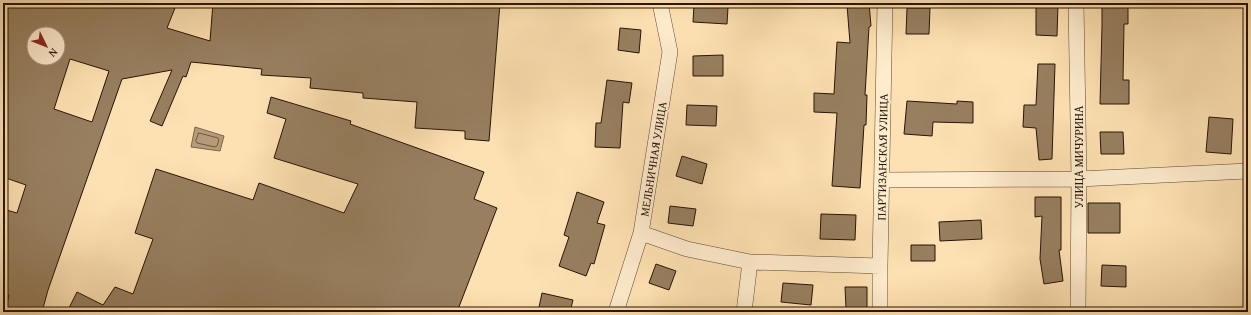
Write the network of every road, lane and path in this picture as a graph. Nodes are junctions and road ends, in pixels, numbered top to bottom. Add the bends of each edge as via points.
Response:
1 (660, 3) edge
2 (885, 3) edge
3 (1076, 3) edge
4 (1248, 171) edge
5 (1079, 179) junction
6 (882, 180) junction
7 (641, 233) junction
8 (750, 262) junction
9 (880, 266) junction
10 (616, 312) edge
11 (744, 312) edge
12 (880, 312) edge
13 (1078, 312) edge

1 - 7 street, МЕЛЬНИЧНАЯ УЛИЦА via 670,52
2 - 6 street, ПАРТИЗАНСКАЯ УЛИЦА
3 - 5 street, УЛИЦА МИЧУРИНА
4 - 5 street
5 - 6 street
5 - 13 street, УЛИЦА МИЧУРИНА
6 - 9 street, ПАРТИЗАНСКАЯ УЛИЦА
7 - 8 street via 688,249
7 - 10 street, МЕЛЬНИЧНАЯ УЛИЦА
8 - 9 street
8 - 11 street
9 - 12 street, ПАРТИЗАНСКАЯ УЛИЦА

